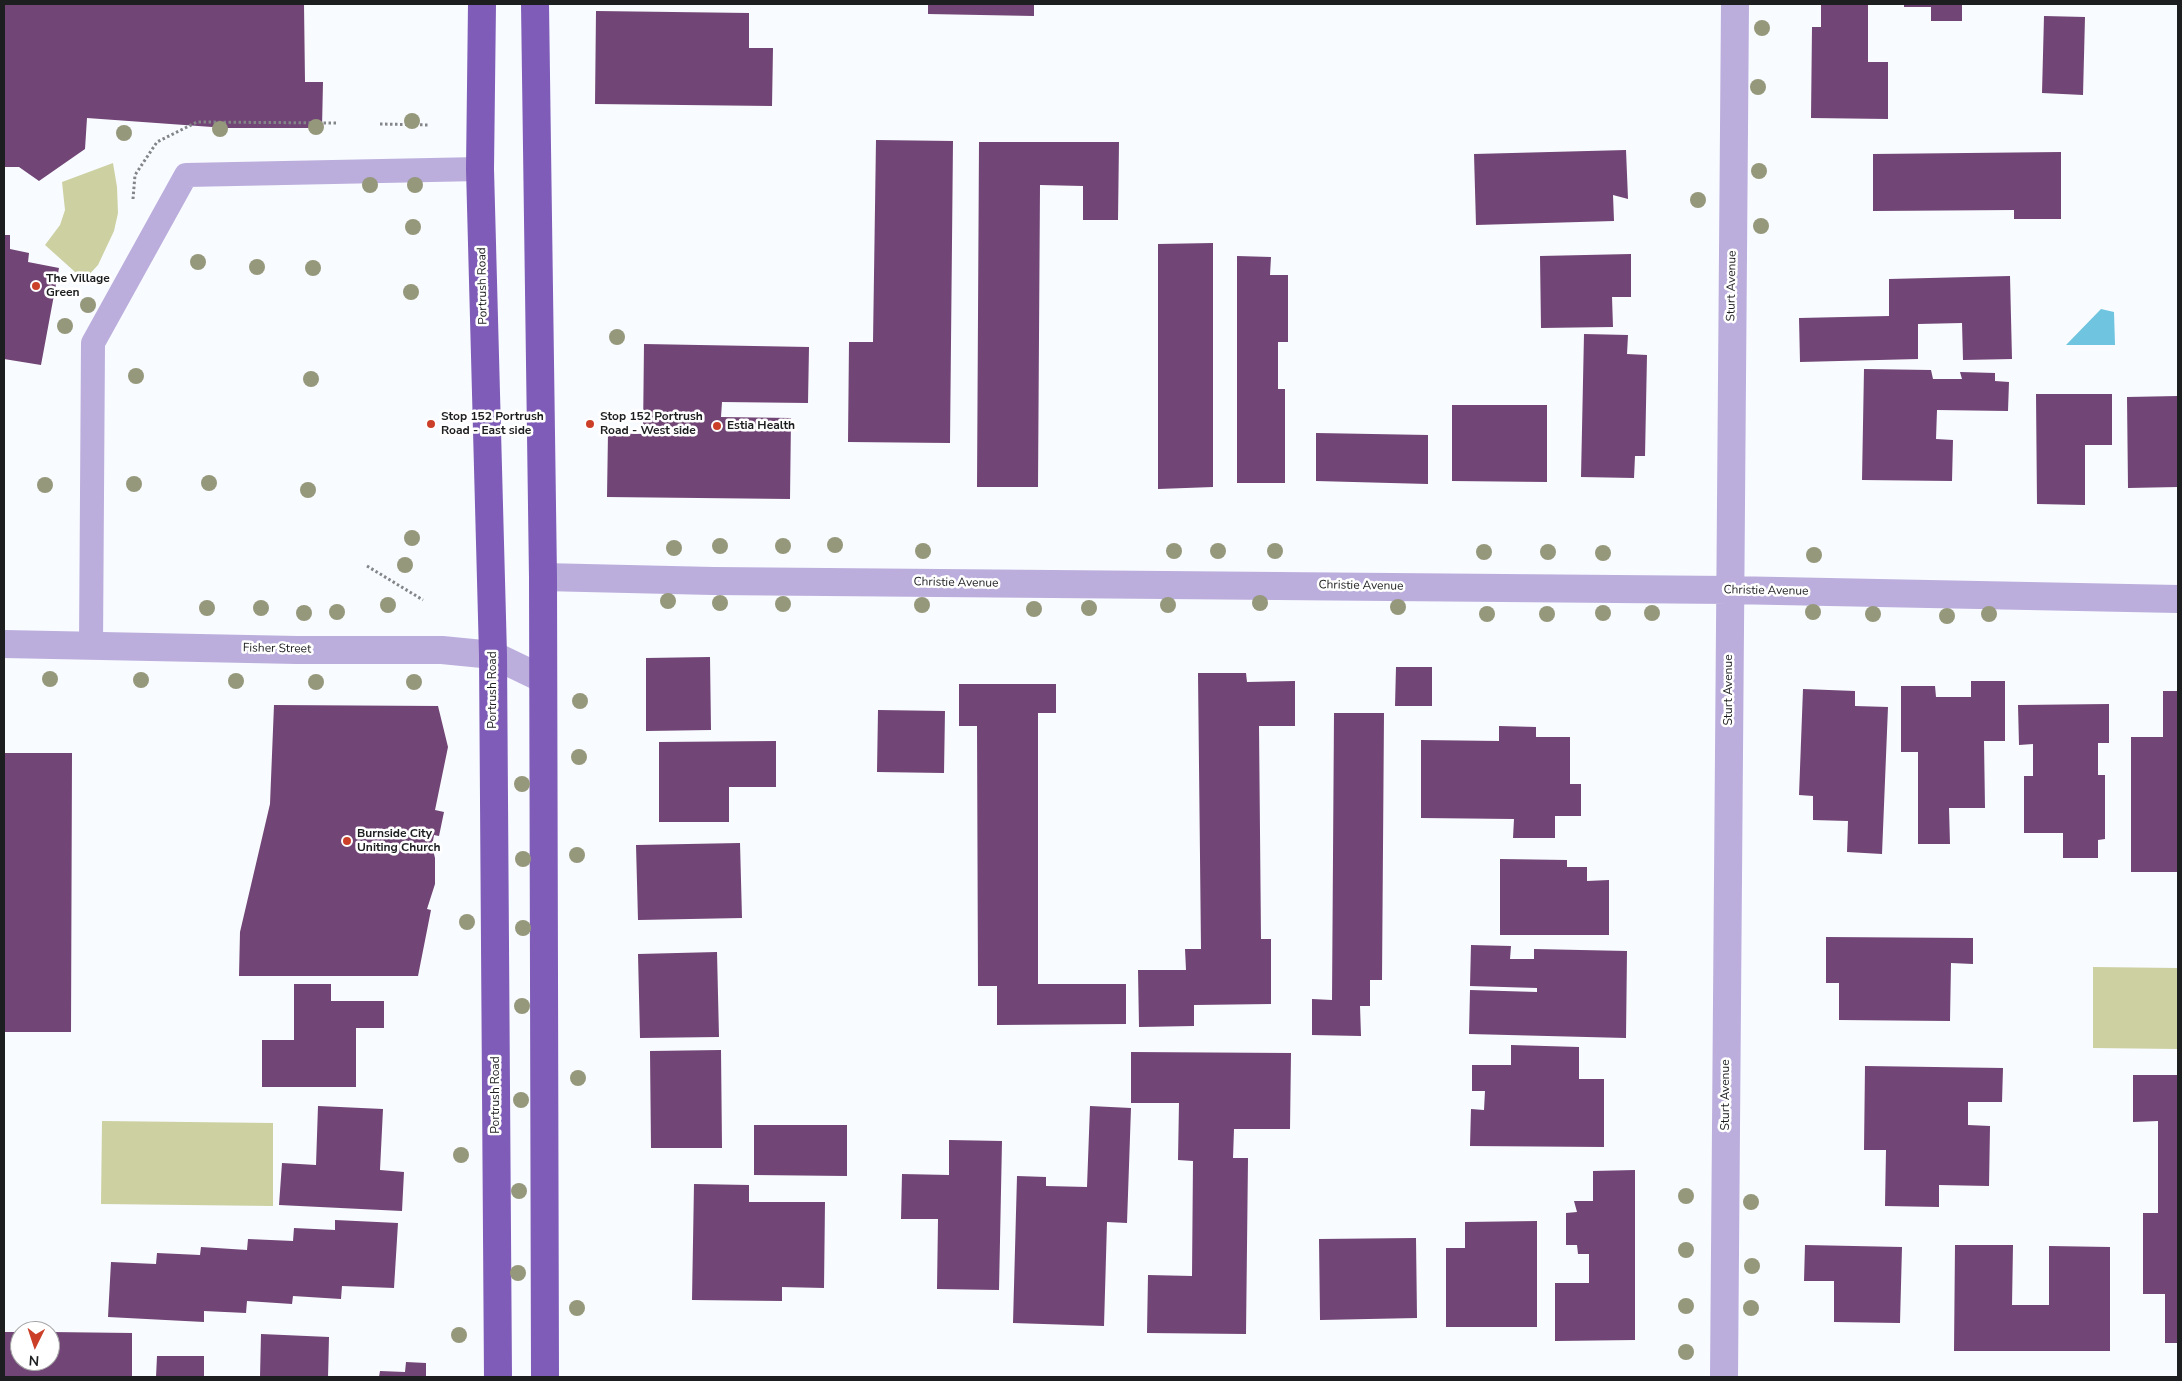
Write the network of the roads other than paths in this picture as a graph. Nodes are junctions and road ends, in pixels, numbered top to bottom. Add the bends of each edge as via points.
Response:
1 (482, 4) edge
2 (535, 4) edge
3 (1735, 4) edge
4 (480, 169) junction
5 (543, 578) junction
6 (1729, 590) junction
7 (2178, 599) edge
8 (4, 644) edge
9 (92, 646) junction
10 (493, 655) junction
11 (544, 679) junction
12 (498, 1377) edge
13 (545, 1377) edge
14 (1724, 1377) edge

1 - 4 highway, Portrush Road
2 - 5 highway
3 - 6 street, Sturt Avenue
4 - 9 lane via 186,175 93,343
4 - 10 highway, Portrush Road
5 - 6 street, Christie Avenue
5 - 11 highway
6 - 7 street, Christie Avenue
6 - 14 street, Sturt Avenue
8 - 9 street, Fisher Street
9 - 10 street, Fisher Street via 442,650
10 - 11 street, Fisher Street
10 - 12 highway, Portrush Road
11 - 13 highway

